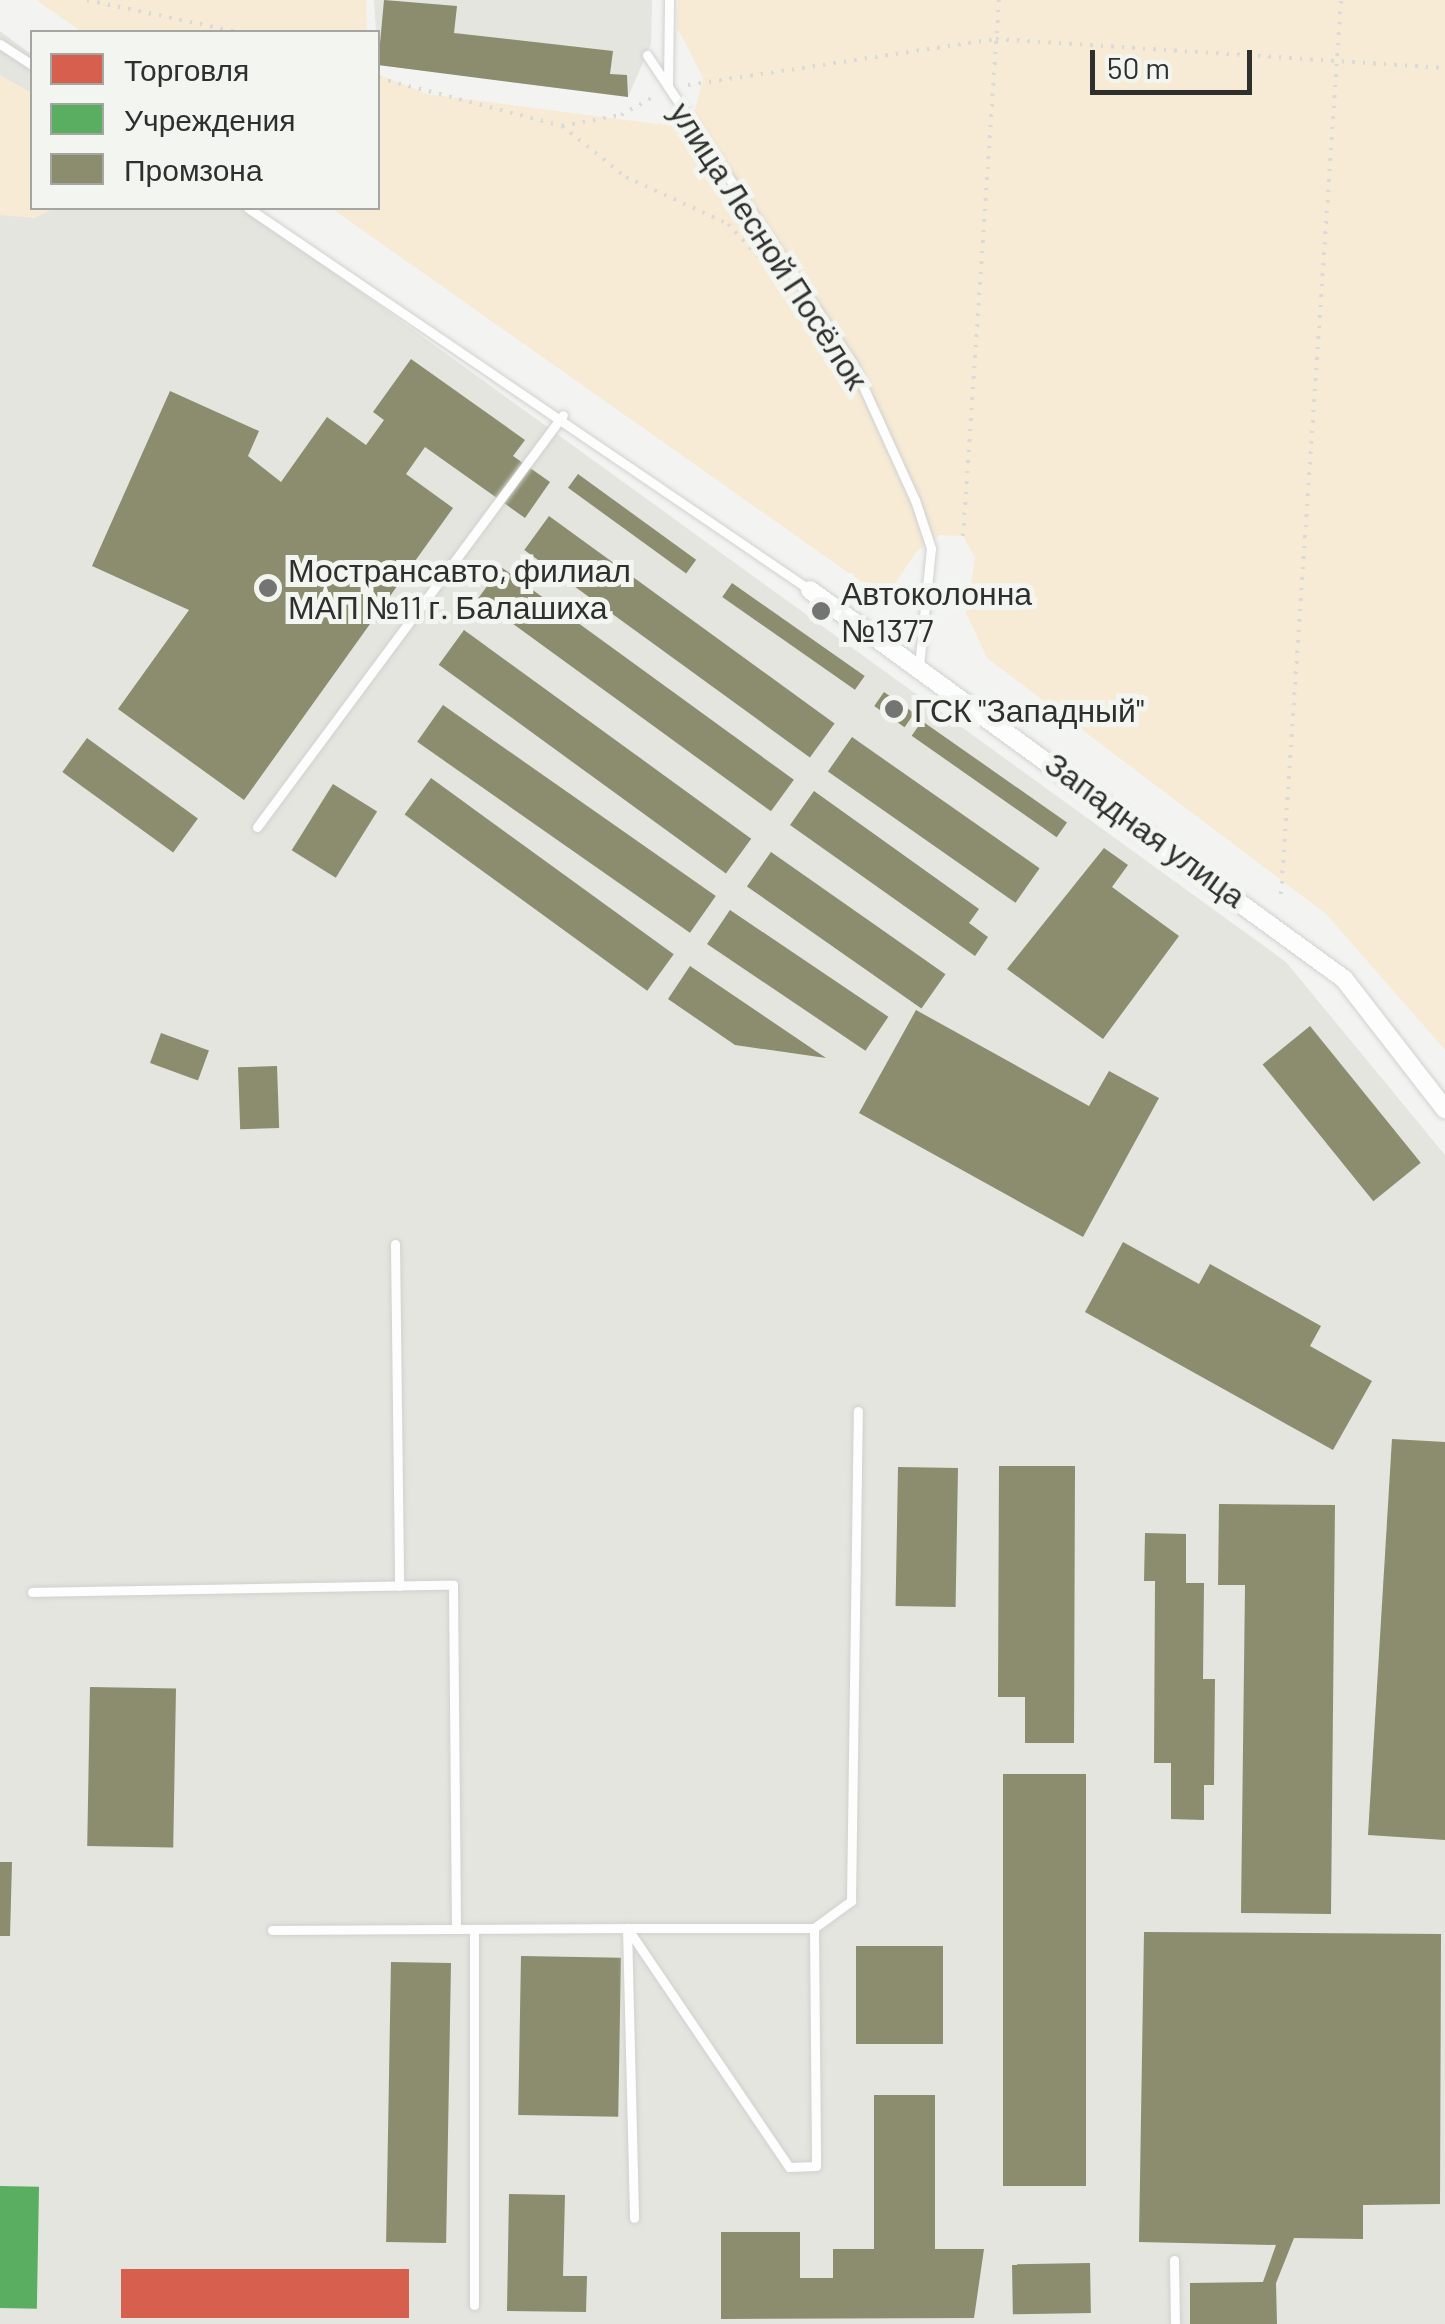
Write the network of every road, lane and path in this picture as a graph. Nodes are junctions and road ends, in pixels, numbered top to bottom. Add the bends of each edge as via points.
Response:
1 (87, 0) edge
2 (669, 0) edge
3 (998, 0) edge
4 (1342, 0) edge
5 (229, 30) edge
6 (996, 39) junction
7 (0, 44) edge
8 (648, 55) dead end
9 (1337, 62) junction
10 (30, 64) edge
11 (1445, 68) edge
12 (668, 88) junction
13 (562, 126) dead end
14 (251, 210) edge
15 (776, 276) dead end
16 (563, 415) junction
17 (963, 536) dead end
18 (810, 590) joint
19 (919, 668) junction
20 (257, 827) dead end
21 (1281, 894) dead end
22 (1445, 1109) edge
23 (395, 1244) dead end
24 (858, 1411) dead end
25 (398, 1586) junction
26 (32, 1592) dead end
27 (627, 1928) junction
28 (814, 1928) junction
29 (456, 1929) junction
30 (474, 1929) junction
31 (272, 1930) dead end
32 (634, 2218) dead end
33 (1174, 2260) dead end
34 (474, 2305) dead end
35 (1174, 2324) edge

1 - 5 path
2 - 12 lane
3 - 6 path
4 - 9 path
6 - 9 path
6 - 17 path
7 - 10 lane
8 - 12 lane, улица Лесной Посёлок
9 - 11 path
9 - 21 path
12 - 19 lane, улица Лесной Посёлок via 852,362 916,500 931,548
13 - 15 path via 626,177 728,224
14 - 16 lane
16 - 18 lane
16 - 20 lane
18 - 19 street, Западная улица
19 - 22 street, Западная улица via 1344,979
23 - 25 lane
24 - 28 lane via 852,1901
25 - 26 lane
25 - 29 lane via 453,1586
27 - 28 lane
27 - 28 lane via 790,2167 816,2166
27 - 30 lane
27 - 32 lane
29 - 30 lane
29 - 31 lane
30 - 34 lane
33 - 35 lane

